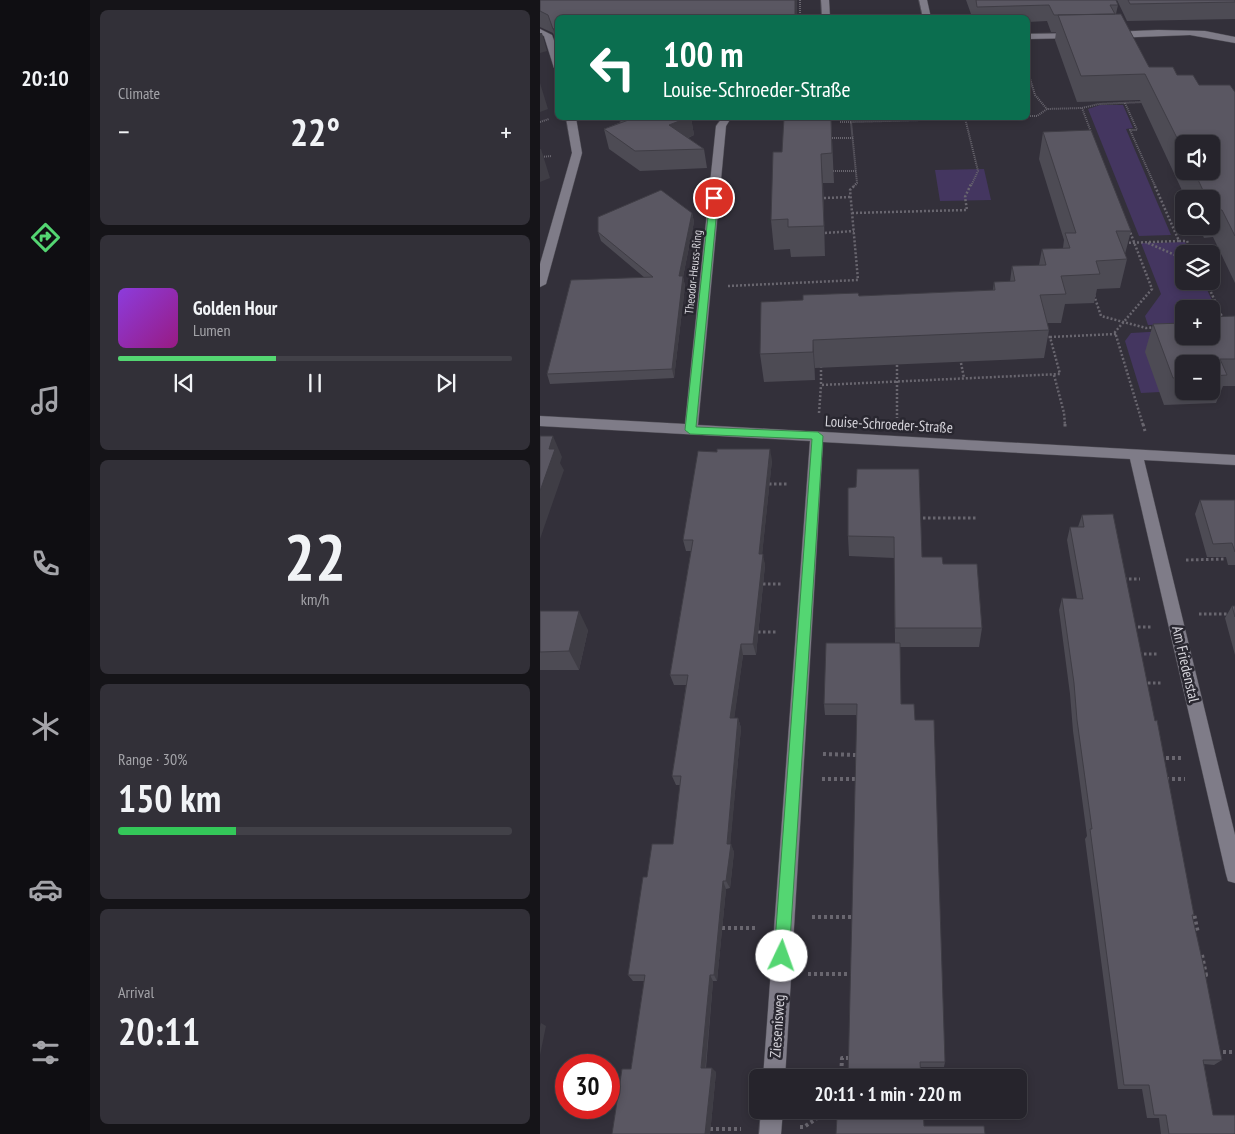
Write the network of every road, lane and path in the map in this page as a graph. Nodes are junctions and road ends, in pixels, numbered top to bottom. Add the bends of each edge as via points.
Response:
1 (800, 0) edge
2 (825, 0) edge
3 (923, 0) edge
4 (800, 15) edge
5 (826, 15) edge
6 (926, 15) edge
7 (540, 31) edge
8 (1084, 35) edge
9 (1102, 35) edge
10 (1030, 37) edge
11 (1234, 38) edge
12 (555, 58) edge
13 (1030, 79) edge
14 (1151, 102) edge
15 (1125, 103) junction
16 (1082, 108) junction
17 (1047, 109) junction
18 (1030, 116) edge
19 (571, 120) edge
20 (725, 120) edge
21 (840, 120) edge
22 (883, 120) edge
23 (966, 120) edge
24 (851, 122) junction
25 (1092, 133) edge
26 (832, 138) edge
27 (853, 138) junction
28 (856, 171) junction
29 (833, 172) edge
30 (851, 197) junction
31 (824, 198) edge
32 (852, 213) junction
33 (1127, 225) edge
34 (854, 231) junction
35 (825, 232) edge
36 (1179, 241) junction
37 (1134, 242) junction
38 (1147, 242) junction
39 (1119, 243) edge
40 (1189, 245) edge
41 (1175, 255) edge
42 (540, 284) edge
43 (705, 287) junction
44 (1092, 289) edge
45 (1210, 290) edge
46 (1123, 322) junction
47 (1225, 324) edge
48 (1165, 327) edge
49 (1043, 330) edge
50 (1116, 334) junction
51 (1050, 337) junction
52 (961, 363) edge
53 (897, 365) edge
54 (821, 366) edge
55 (1054, 375) junction
56 (964, 378) junction
57 (899, 381) junction
58 (821, 385) junction
59 (819, 418) dead end
60 (540, 421) edge
61 (897, 421) dead end
62 (1065, 429) dead end
63 (690, 430) junction
64 (818, 436) junction
65 (1143, 456) junction
66 (1235, 460) edge
67 (774, 483) dead end
68 (769, 484) edge
69 (923, 518) edge
70 (976, 518) dead end
71 (1226, 559) edge
72 (1184, 560) dead end
73 (1145, 579) dead end
74 (1116, 580) edge
75 (1198, 614) dead end
76 (1235, 614) edge
77 (1130, 627) edge
78 (1155, 627) dead end
79 (758, 632) edge
80 (782, 632) dead end
81 (1134, 654) edge
82 (1161, 654) dead end
83 (1140, 682) edge
84 (1167, 683) dead end
85 (820, 754) dead end
86 (857, 754) edge
87 (1156, 758) edge
88 (1185, 758) dead end
89 (819, 779) dead end
90 (856, 779) edge
91 (1160, 779) edge
92 (1189, 779) dead end
93 (1235, 874) edge
94 (1185, 914) edge
95 (803, 918) dead end
96 (860, 918) edge
97 (722, 928) edge
98 (757, 928) dead end
99 (1198, 933) edge
100 (1202, 955) edge
101 (799, 974) dead end
102 (864, 974) edge
103 (1197, 974) edge
104 (1211, 1052) edge
105 (1235, 1052) edge
106 (861, 1058) edge
107 (775, 1069) edge
108 (842, 1069) edge
109 (771, 1119) edge
110 (816, 1119) edge
111 (804, 1127) dead end
112 (710, 1129) dead end
113 (740, 1129) dead end
114 (770, 1134) edge

1 - 4 path
2 - 5 street
3 - 6 street
7 - 12 street via 548,35
8 - 10 street
9 - 11 street via 1126,31
13 - 17 path via 1035,95
14 - 15 path
15 - 16 path
15 - 36 path via 1137,130 1130,130
16 - 17 path
16 - 25 path
17 - 18 path via 1037,116
19 - 42 street via 577,153
20 - 43 street, Theodor-Heuss-Ring via 721,126
21 - 24 path
22 - 24 path
23 - 32 path via 978,172 965,197 967,210
24 - 27 path
26 - 27 path
27 - 28 path
28 - 29 path
28 - 30 path via 857,183 850,190
30 - 31 path
30 - 32 path
32 - 34 path
33 - 37 path
34 - 35 path
34 - 43 path via 858,280
36 - 38 path
36 - 40 path via 1187,241
37 - 38 path
37 - 39 path
37 - 46 path via 1152,289
38 - 41 path
43 - 63 street, Theodor-Heuss-Ring
44 - 46 path via 1101,316
45 - 47 path
46 - 48 path via 1146,328
46 - 50 path
49 - 51 path via 1045,338
50 - 51 path
50 - 65 path via 1141,415
51 - 55 path via 1060,374
52 - 56 path
53 - 57 path
54 - 58 path
55 - 56 path
55 - 62 path
56 - 57 path
57 - 58 path
57 - 61 path via 896,385
58 - 59 path
60 - 63 street, Louise-Schroeder-Straße
63 - 64 street, Louise-Schroeder-Straße
64 - 65 street, Louise-Schroeder-Straße
64 - 107 street, Ziesenisweg
65 - 66 street, Louise-Schroeder-Straße
65 - 93 street, Am Friedenstal
67 - 68 path
69 - 70 path
71 - 72 path
73 - 74 path
75 - 76 path
77 - 78 path
79 - 80 path
81 - 82 path
83 - 84 path
85 - 86 path
87 - 88 path
89 - 90 path
91 - 92 path
94 - 99 path via 1194,914
95 - 96 path
97 - 98 path
100 - 103 path via 1206,974
101 - 102 path
104 - 105 path
106 - 108 path via 842,1058
109 - 114 street
110 - 111 path
112 - 113 path

